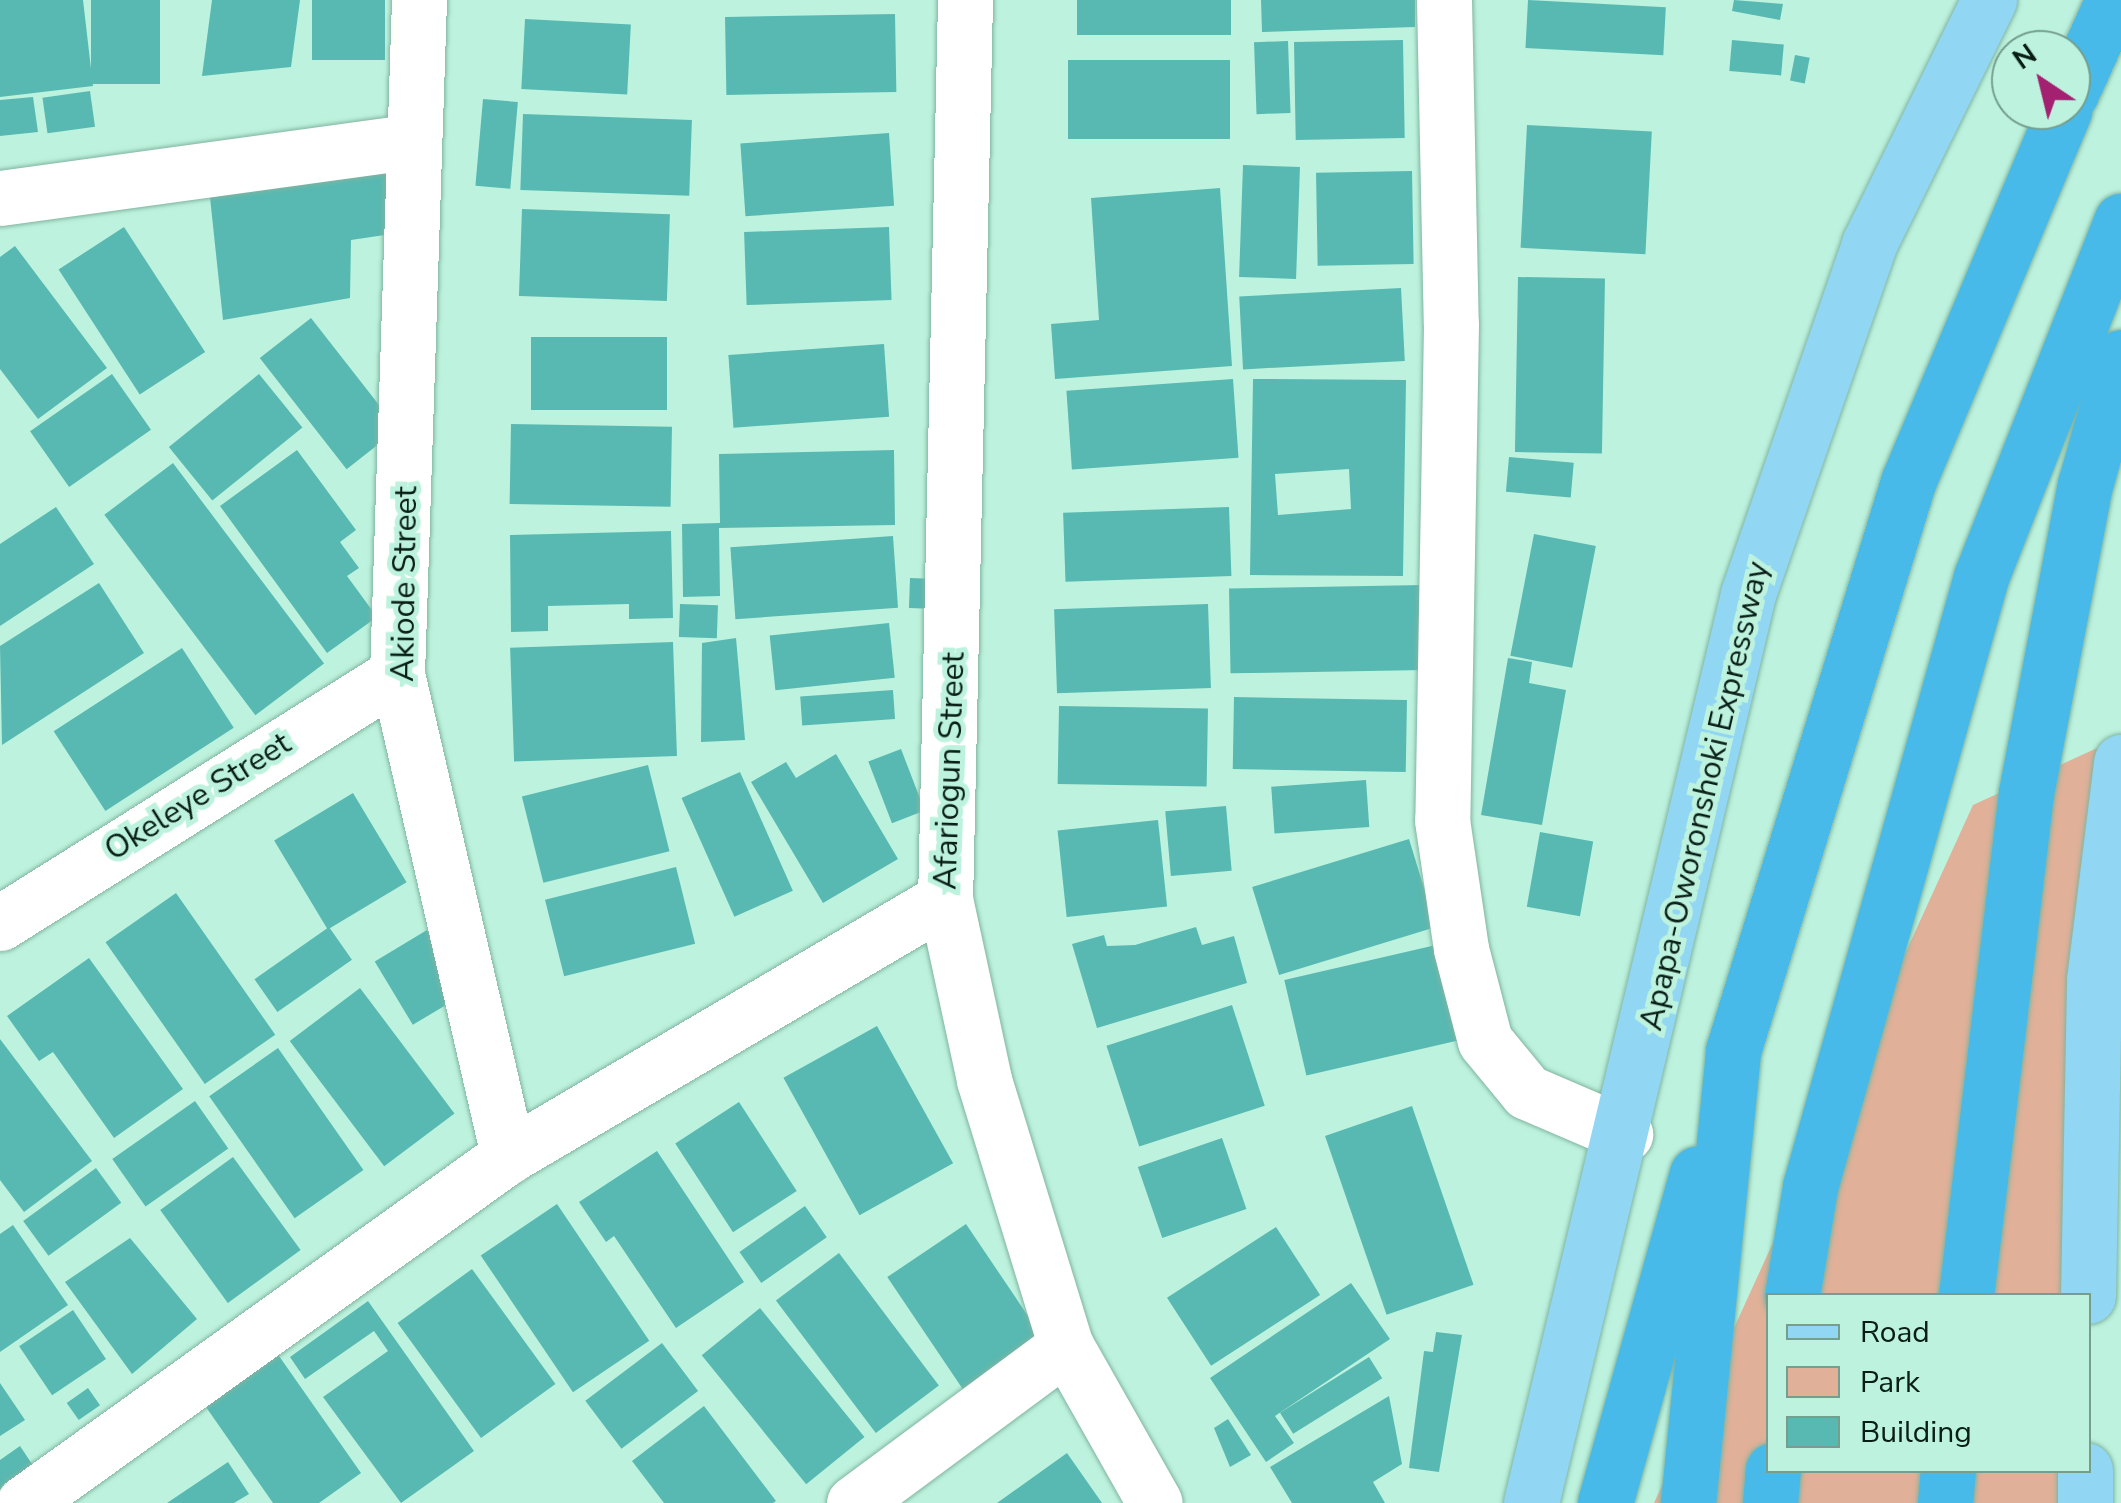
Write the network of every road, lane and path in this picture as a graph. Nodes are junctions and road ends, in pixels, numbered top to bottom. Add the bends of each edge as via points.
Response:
1 (418, 0) edge
2 (965, 0) edge
3 (1444, 0) edge
4 (1989, 0) edge
5 (2113, 0) edge
6 (2091, 49) edge
7 (2056, 130) edge
8 (410, 142) junction
9 (0, 198) edge
10 (2121, 221) edge
11 (2121, 357) edge
12 (397, 674) junction
13 (2121, 762) edge
14 (946, 899) junction
15 (7, 906) edge
16 (1733, 1051) junction
17 (1624, 1134) junction
18 (508, 1156) junction
19 (1792, 1293) edge
20 (1966, 1293) edge
21 (2088, 1293) edge
22 (1066, 1346) junction
23 (1773, 1473) edge
24 (1948, 1473) edge
25 (2085, 1473) edge
26 (24, 1503) edge
27 (854, 1503) edge
28 (1155, 1503) edge
29 (1531, 1503) edge
30 (1605, 1503) edge
31 (1688, 1503) edge
32 (1770, 1503) edge
33 (1945, 1503) edge
34 (2085, 1503) edge

1 - 8 street, Akiode Street
2 - 14 street, Afariogun Street
3 - 17 street via 1451,324 1442,820 1461,949 1484,1041 1527,1092
4 - 17 main road, Apapa-Oworonshoki Expressway via 1869,244 1748,594
5 - 6 highway
7 - 16 highway via 1908,482
8 - 9 street
8 - 12 street, Akiode Street via 411,405
10 - 19 highway via 1981,577 1810,1187
11 - 20 highway via 2085,485 2026,793
12 - 15 street, Okeleye Street
12 - 18 street, Akiode Street
13 - 21 main road via 2094,980
14 - 18 street
14 - 22 street, Afariogun Street via 984,1080
16 - 30 highway
16 - 31 highway
17 - 29 main road, Apapa-Oworonshoki Expressway
18 - 26 street
22 - 27 street
22 - 28 street, Afariogun Street
23 - 32 highway
24 - 33 highway
25 - 34 main road

